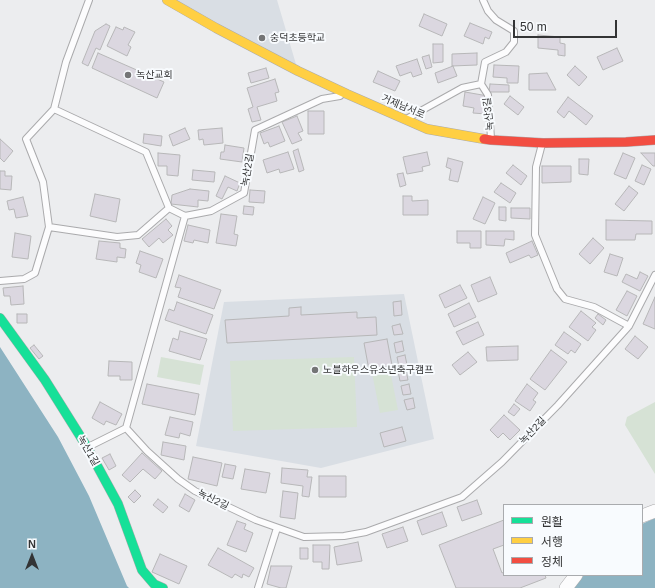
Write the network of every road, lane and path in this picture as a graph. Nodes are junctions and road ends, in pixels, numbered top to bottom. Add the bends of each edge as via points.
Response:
1 (89, 0) edge
2 (167, 0) edge
3 (484, 0) edge
4 (481, 84) junction
5 (347, 94) junction
6 (54, 109) junction
7 (405, 120) junction
8 (491, 140) junction
9 (655, 140) edge
10 (543, 142) junction
11 (169, 208) junction
12 (185, 216) junction
13 (49, 227) junction
14 (655, 276) edge
15 (0, 281) edge
16 (0, 318) edge
17 (629, 326) junction
18 (126, 428) junction
19 (87, 447) junction
20 (655, 511) edge
21 (643, 516) edge
22 (277, 528) junction
23 (575, 576) edge
24 (163, 588) edge
25 (258, 588) edge
26 (566, 588) edge

1 - 6 lane via 66,62
2 - 5 main road, 거제남서로 via 216,28
3 - 4 lane, 녹산3길 via 488,11 496,20 514,31 514,42 506,52 485,62
4 - 7 lane via 462,88
4 - 8 lane, 녹산3길 via 488,95
5 - 7 main road, 거제남서로
5 - 12 lane, 녹산2길 via 322,99 255,130 244,193 211,211
6 - 11 lane via 146,152
6 - 13 lane via 26,139 43,182
7 - 8 main road, 거제남서로 via 427,129
8 - 10 main road, 거제남서로
9 - 10 main road, 거제남서로
10 - 17 lane via 536,167 535,235 557,289 564,299 594,307
11 - 12 lane
11 - 13 lane via 138,235 117,237
12 - 18 lane
13 - 15 lane via 35,273 24,279
14 - 17 lane, 녹산2길
16 - 19 main road, 녹산1길 via 45,380
17 - 22 lane, 녹산2길 via 558,405 502,462 462,497 366,532 344,536 304,537
18 - 19 lane
18 - 22 lane, 녹산2길 via 147,451 195,492
19 - 24 main road, 녹산1길 via 118,504 142,570 154,584
20 - 21 street
22 - 25 lane
23 - 26 street

